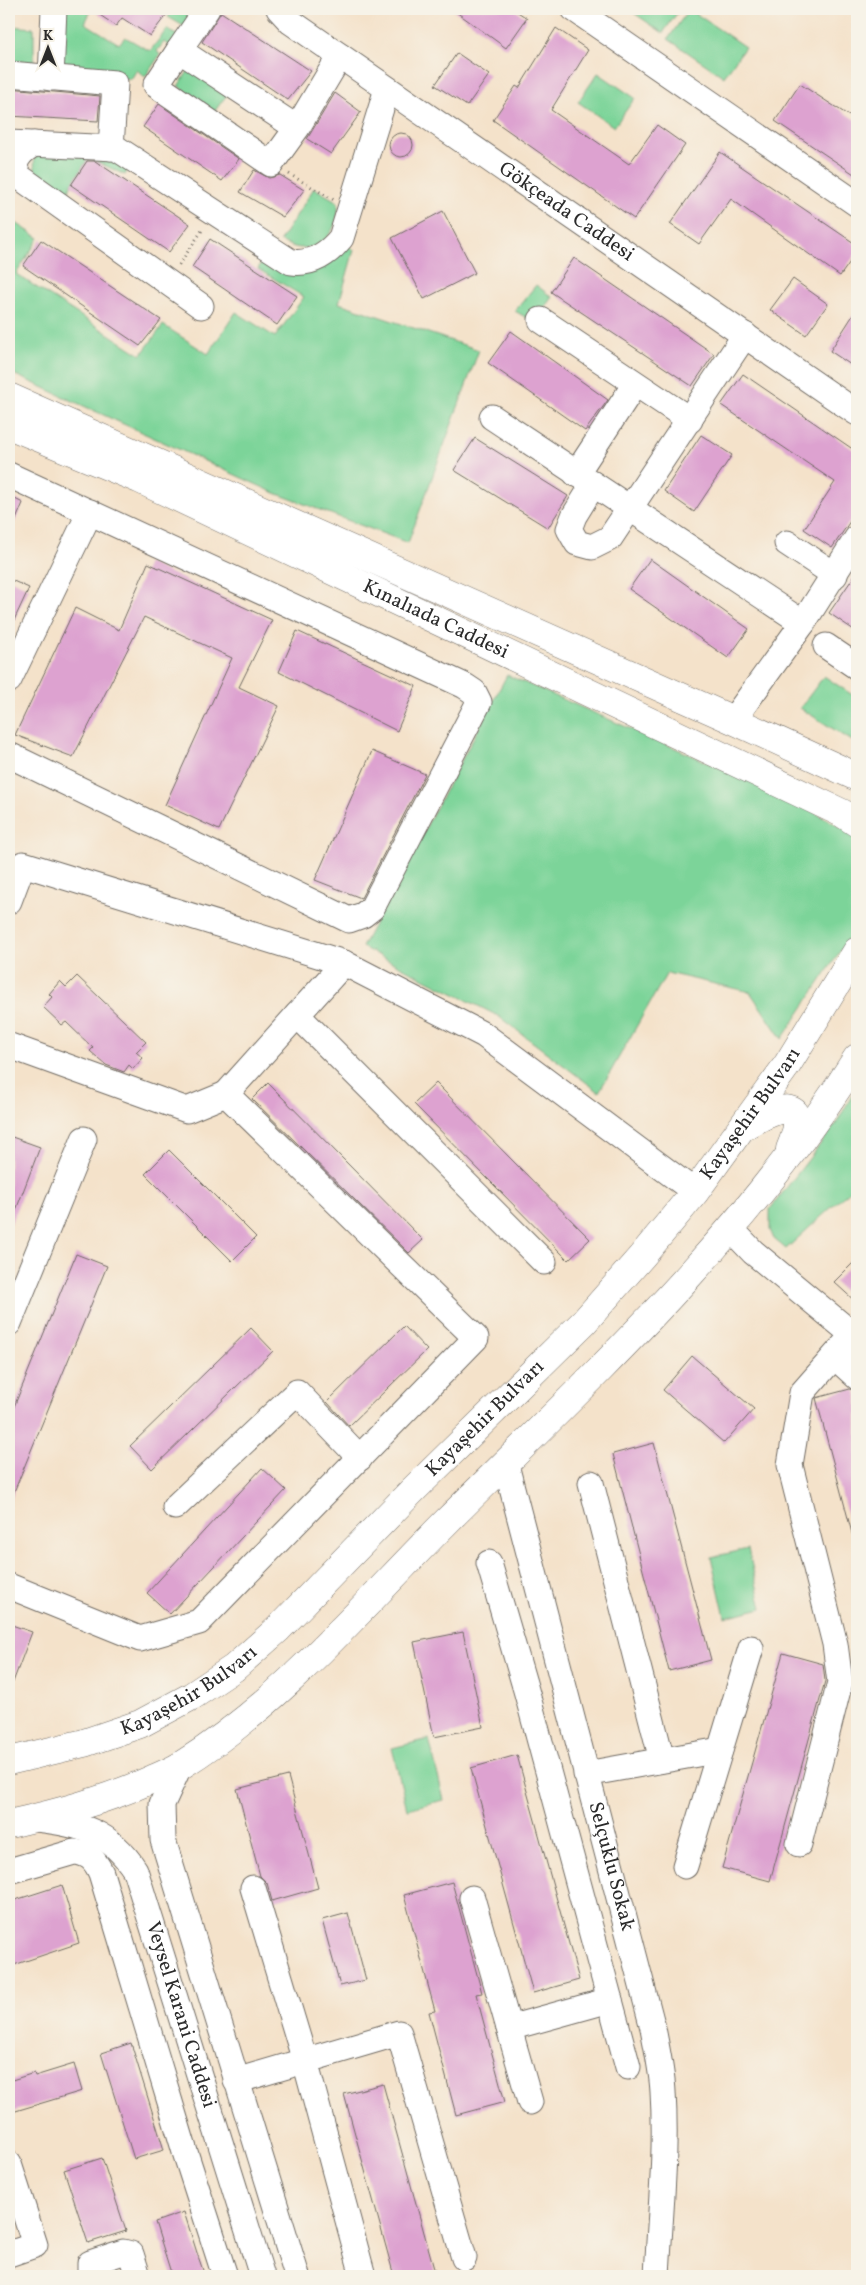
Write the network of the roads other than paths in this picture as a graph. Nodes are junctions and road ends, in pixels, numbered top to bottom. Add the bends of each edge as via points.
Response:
1 (54, 9) edge
2 (279, 9) edge
3 (574, 9) edge
4 (205, 13) edge
5 (173, 53) junction
6 (340, 56) junction
7 (9, 74) edge
8 (51, 78) junction
9 (114, 83) junction
10 (142, 83) dead end
11 (387, 89) junction
12 (297, 128) junction
13 (9, 143) edge
14 (34, 144) junction
15 (111, 148) junction
16 (15, 175) edge
17 (857, 204) edge
18 (201, 306) dead end
19 (541, 320) dead end
20 (745, 334) junction
21 (635, 384) junction
22 (9, 397) edge
23 (857, 413) edge
24 (492, 417) dead end
25 (690, 420) junction
26 (9, 424) edge
27 (9, 475) edge
28 (584, 479) junction
29 (629, 509) junction
30 (90, 512) junction
31 (857, 538) edge
32 (787, 542) dead end
33 (835, 575) junction
34 (803, 623) junction
35 (826, 646) dead end
36 (857, 668) edge
37 (9, 680) edge
38 (733, 720) junction
39 (9, 756) edge
40 (857, 777) edge
41 (857, 823) edge
42 (9, 901) edge
43 (857, 951) edge
44 (344, 963) junction
45 (297, 1015) junction
46 (10, 1046) edge
47 (857, 1058) edge
48 (226, 1094) junction
49 (742, 1128) junction
50 (84, 1139) dead end
51 (786, 1160) junction
52 (695, 1192) junction
53 (731, 1229) junction
54 (544, 1262) dead end
55 (584, 1322) junction
56 (9, 1323) edge
57 (855, 1337) edge
58 (614, 1354) junction
59 (835, 1357) junction
60 (857, 1378) edge
61 (360, 1458) junction
62 (506, 1465) junction
63 (591, 1483) dead end
64 (175, 1507) dead end
65 (489, 1563) dead end
66 (9, 1586) edge
67 (751, 1648) dead end
68 (562, 1680) junction
69 (526, 1690) junction
70 (720, 1750) junction
71 (662, 1760) junction
72 (9, 1761) edge
73 (179, 1767) junction
74 (586, 1774) junction
75 (20, 1821) edge
76 (799, 1844) dead end
77 (685, 1866) dead end
78 (9, 1871) edge
79 (253, 1888) dead end
80 (472, 1898) dead end
81 (610, 2000) junction
82 (509, 2028) junction
83 (305, 2061) junction
84 (628, 2066) dead end
85 (236, 2082) junction
86 (530, 2102) dead end
87 (220, 2141) junction
88 (185, 2152) junction
89 (9, 2164) edge
90 (9, 2254) edge
91 (464, 2258) dead end
92 (90, 2276) edge
93 (138, 2276) edge
94 (225, 2276) edge
95 (262, 2276) edge
96 (297, 2276) edge
97 (364, 2276) edge
98 (657, 2276) edge

1 - 8 street
2 - 6 street, Gökçeada Caddesi via 291,22
3 - 17 street
4 - 5 street
5 - 12 street
5 - 12 street via 156,85 271,164
6 - 11 street, Gökçeada Caddesi
6 - 12 street
7 - 8 street
8 - 9 street
9 - 10 street
9 - 15 street
11 - 15 street via 341,238 325,255 306,262 291,262 116,148
11 - 20 street, Gökçeada Caddesi
13 - 14 street
14 - 15 street
14 - 16 street via 15,164
16 - 18 street
19 - 21 street
20 - 23 street, Gökçeada Caddesi
20 - 25 street
21 - 25 street
21 - 28 street
22 - 38 main road, Kınalıada Caddesi
24 - 28 street
25 - 29 street
26 - 41 main road, Kınalıada Caddesi via 139,479 842,813
27 - 30 street
28 - 29 street
28 - 29 street via 569,529 576,543 592,547 610,538
29 - 34 street
30 - 37 street
30 - 39 street via 465,686 478,698 478,706 372,908 349,920
31 - 33 street
32 - 33 street
33 - 34 street
34 - 38 street
35 - 36 street
38 - 40 main road, Kınalıada Caddesi
42 - 44 street via 23,864
43 - 49 main road, Kayaşehir Bulvarı via 787,1066
44 - 45 street
44 - 52 street via 484,1035
45 - 48 street
45 - 54 street
46 - 48 street via 186,1110
47 - 51 main road
48 - 61 street via 476,1338
49 - 51 main road via 778,1109 794,1112 799,1120 799,1129
49 - 52 main road, Kayaşehir Bulvarı
50 - 56 street
51 - 53 main road
52 - 55 main road, Kayaşehir Bulvarı
53 - 57 street via 753,1252
53 - 58 main road
55 - 58 main road via 578,1338 582,1351 595,1355
55 - 72 main road, Kayaşehir Bulvarı via 278,1629 234,1668 192,1696 140,1724 84,1743
57 - 59 street
58 - 62 main road
59 - 60 street
59 - 76 street via 802,1393 790,1465 835,1644 840,1682
61 - 64 street via 297,1392
61 - 66 street via 199,1622 140,1639
62 - 68 street, Selçuklu Sokak
62 - 73 main road via 297,1674 260,1708
63 - 71 street
65 - 69 street
67 - 70 street
68 - 69 street
68 - 74 street, Selçuklu Sokak
69 - 81 street
70 - 71 street
70 - 77 street
71 - 74 street
73 - 75 main road via 82,1807
73 - 85 street, Veysel Karani Caddesi via 162,1804 163,1840
74 - 98 street, Selçuklu Sokak via 660,2064 663,2146
75 - 87 street, Veysel Karani Caddesi via 74,1823 96,1833 127,1856 136,1870
78 - 88 street via 74,1852 84,1853 95,1860
79 - 83 street
80 - 82 street
81 - 82 street
81 - 84 street
82 - 86 street
83 - 85 street
83 - 91 street via 399,2033
83 - 97 street
85 - 96 street, Veysel Karani Caddesi
87 - 88 street
87 - 95 street, Veysel Karani Caddesi
88 - 94 street
89 - 90 street via 35,2245
92 - 93 street via 90,2263 123,2252 131,2254

